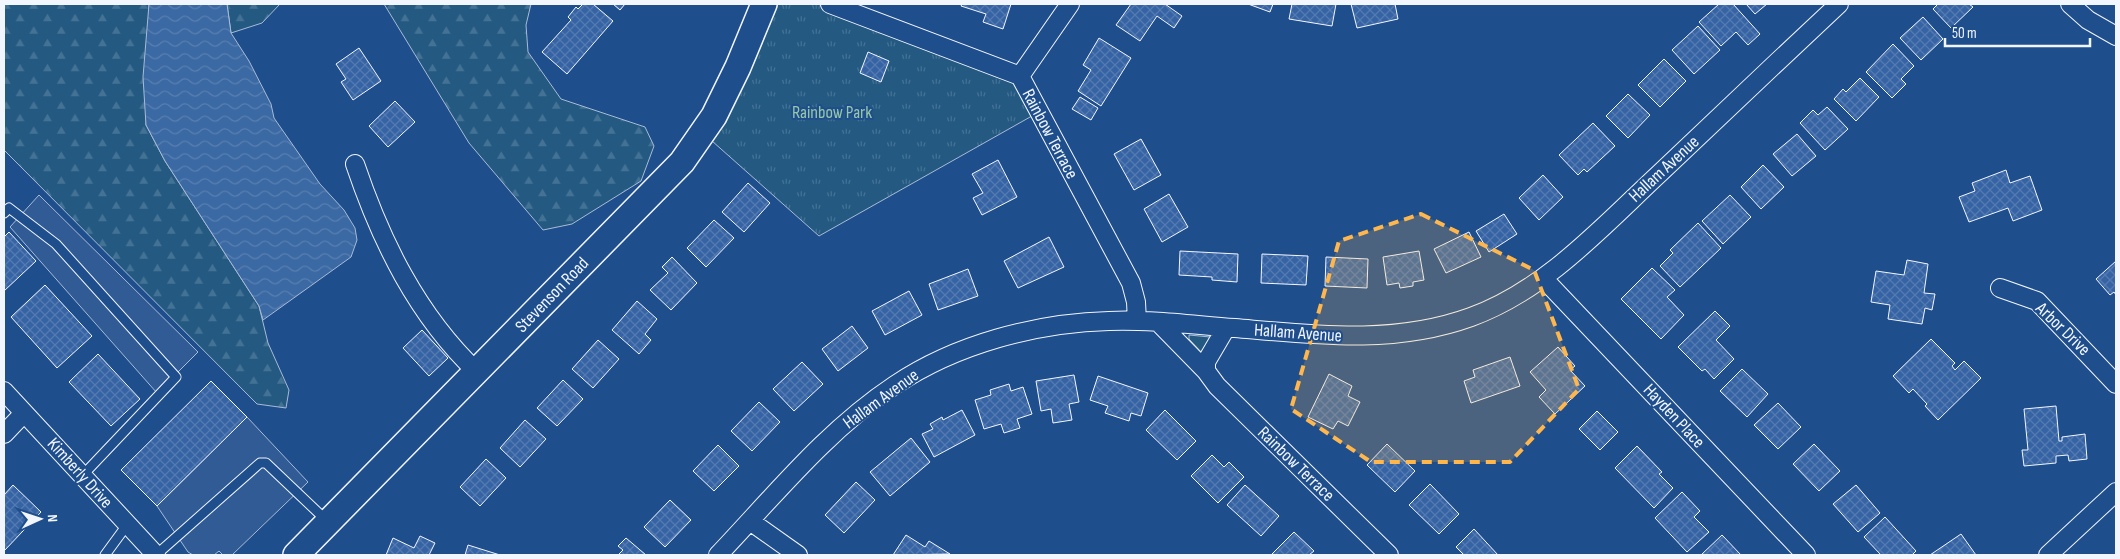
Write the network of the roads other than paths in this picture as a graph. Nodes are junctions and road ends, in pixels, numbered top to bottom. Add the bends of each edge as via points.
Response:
1 (764, 4) edge
2 (830, 4) edge
3 (1070, 4) edge
4 (1839, 4) edge
5 (2070, 4) edge
6 (2116, 36) edge
7 (1020, 76) junction
8 (355, 164) dead end
9 (4, 213) edge
10 (1543, 278) junction
11 (2000, 288) dead end
12 (1138, 321) junction
13 (1159, 323) junction
14 (1226, 328) junction
15 (1206, 370) junction
16 (477, 372) junction
17 (2116, 384) edge
18 (4, 391) edge
19 (24, 413) junction
20 (4, 434) edge
21 (82, 476) junction
22 (2116, 492) edge
23 (750, 521) junction
24 (328, 523) junction
25 (126, 525) junction
26 (105, 555) edge
27 (156, 555) edge
28 (296, 555) edge
29 (718, 555) edge
30 (798, 555) edge
31 (1389, 555) edge
32 (1806, 555) edge
33 (2048, 555) edge

1 - 16 main road, Stevenson Road via 714,116 682,162
2 - 7 street, Rainbow Terrace
3 - 7 street
4 - 10 street, Hallam Avenue via 1596,234
5 - 6 street via 2088,20
7 - 12 street, Rainbow Terrace via 1131,283
8 - 16 street via 366,199 419,305
9 - 21 lane via 10,208 56,244 176,377
10 - 14 street, Hallam Avenue via 1472,317 1414,332 1332,336
10 - 32 street, Hayden Place
11 - 17 street, Arbor Drive via 2037,301
12 - 13 street, Hallam Avenue
12 - 23 street, Hallam Avenue via 1072,324 1027,331 965,350 909,376 832,436
13 - 14 street, Hallam Avenue
13 - 15 street, Rainbow Terrace
14 - 15 street via 1206,362
15 - 31 street, Rainbow Terrace via 1217,386
16 - 24 main road, Stevenson Road
18 - 19 street, Kimberly Drive
19 - 20 street
19 - 21 street, Kimberly Drive
21 - 25 street, Kimberly Drive
22 - 33 street
23 - 29 street, Hallam Avenue
23 - 30 street
24 - 27 lane via 266,463 260,463
24 - 28 main road, Stevenson Road
25 - 26 lane
25 - 27 street, Kimberly Drive

